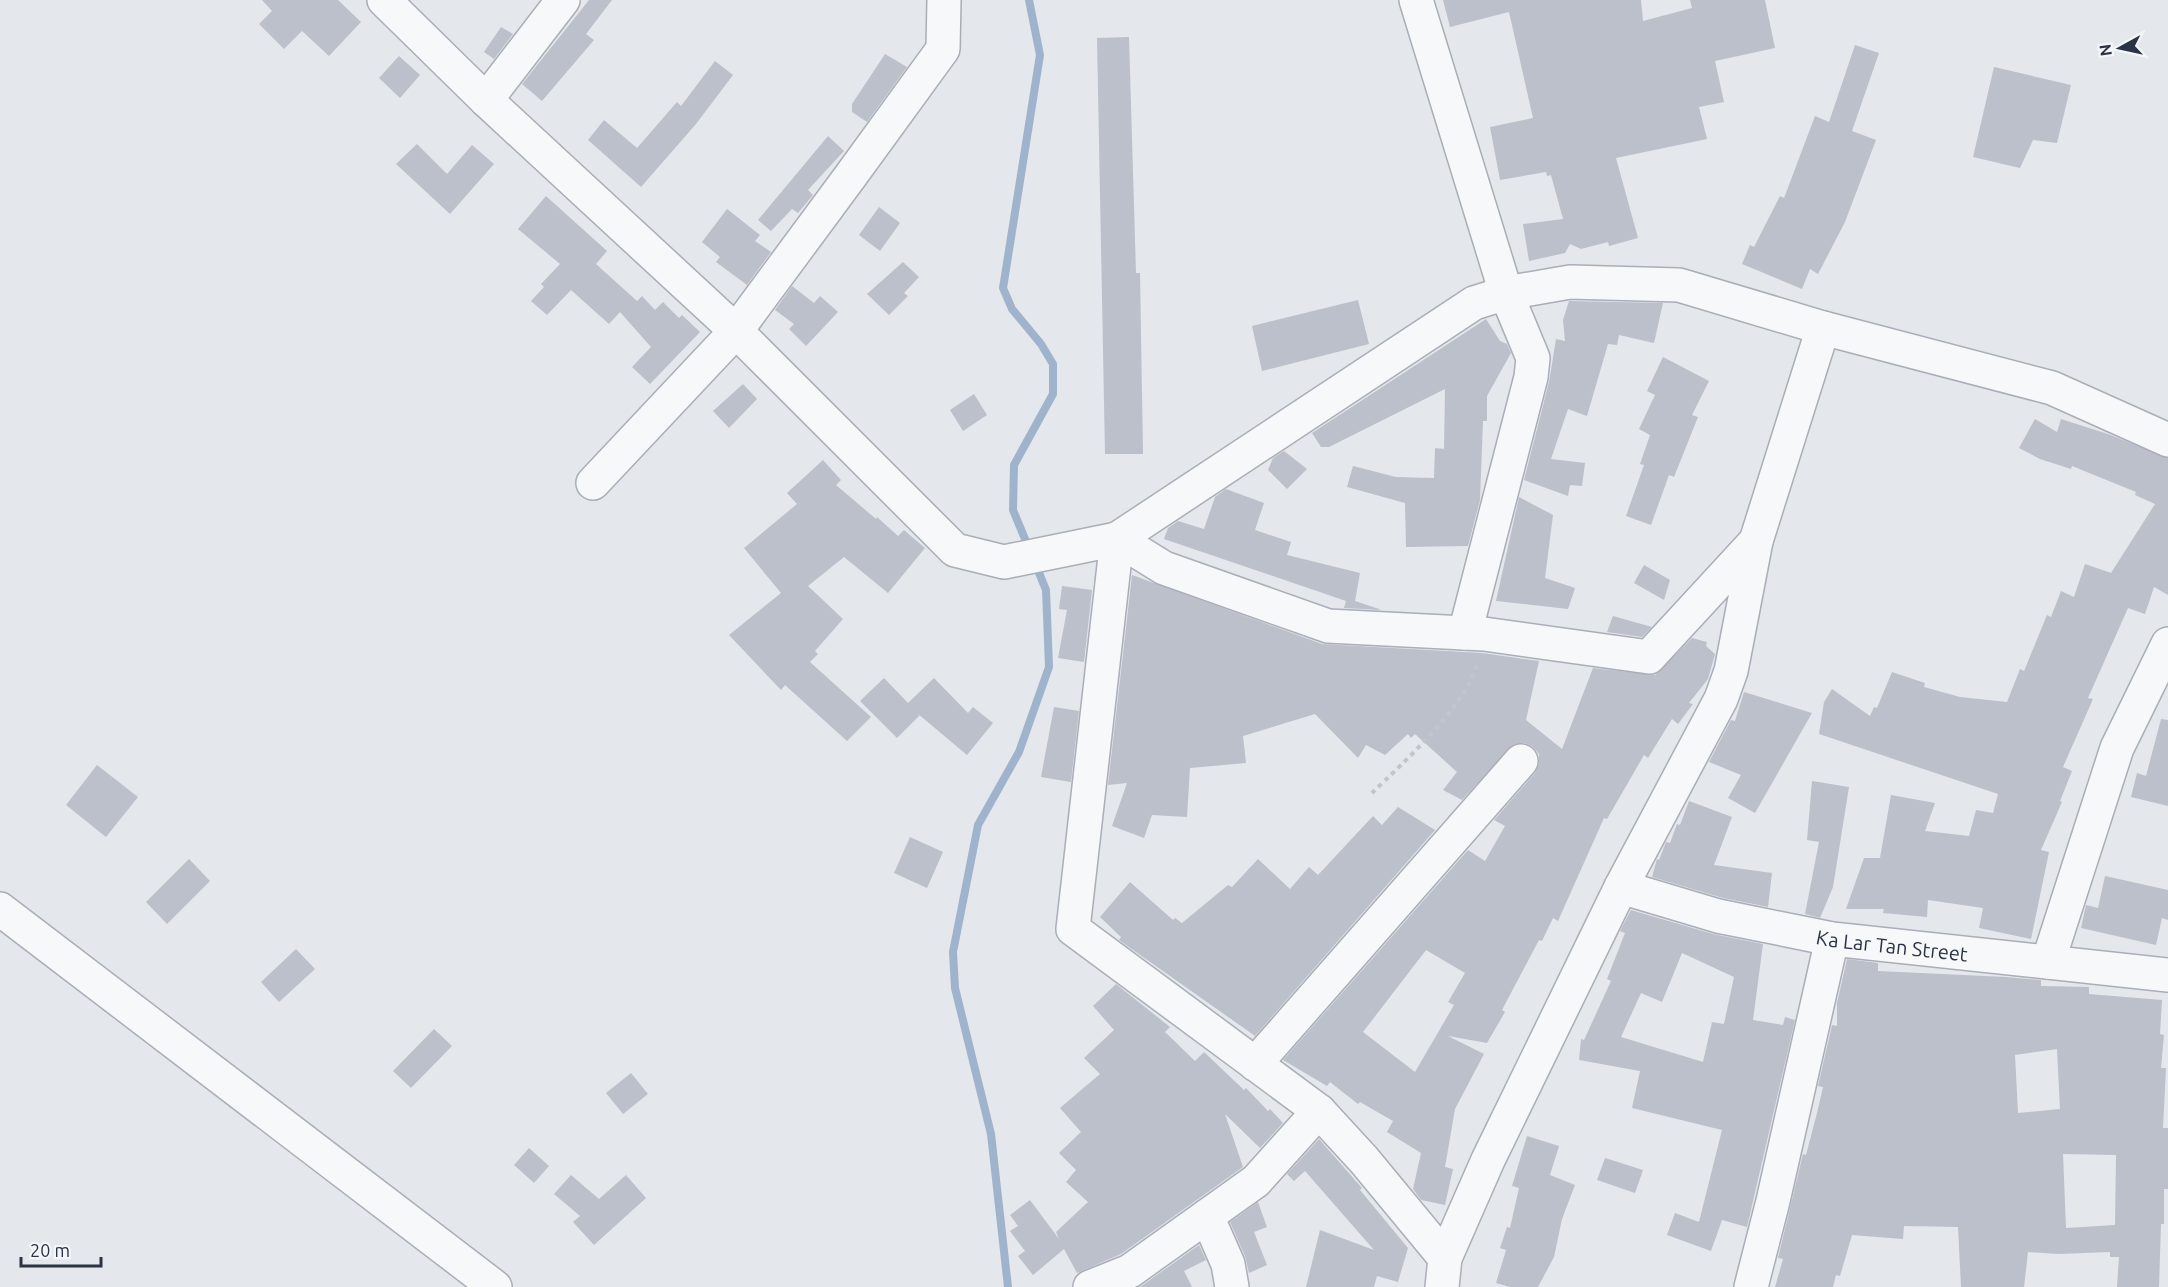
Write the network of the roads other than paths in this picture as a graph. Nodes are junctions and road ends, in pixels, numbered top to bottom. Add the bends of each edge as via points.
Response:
1 (384, 0) edge
2 (563, 0) edge
3 (944, 0) edge
4 (1416, 0) edge
5 (486, 100) junction
6 (1506, 293) junction
7 (1823, 328) junction
8 (736, 331) junction
9 (2168, 440) edge
10 (593, 483) dead end
11 (1117, 539) junction
12 (1756, 541) junction
13 (1474, 634) junction
14 (2168, 644) edge
15 (1521, 760) dead end
16 (1621, 887) junction
17 (0, 909) edge
18 (1832, 939) junction
19 (2048, 962) junction
20 (2168, 975) edge
21 (1255, 1064) junction
22 (1319, 1111) junction
23 (1207, 1216) junction
24 (1443, 1273) edge
25 (495, 1287) edge
26 (1090, 1287) edge
27 (1232, 1287) edge
28 (1751, 1287) edge

1 - 5 street
2 - 5 street
3 - 8 street via 943,49
4 - 6 street
5 - 8 street
6 - 7 street via 1570,282 1679,285
6 - 11 street via 1474,303
6 - 13 street via 1533,358
7 - 9 street via 2052,388
7 - 12 street
8 - 10 street
8 - 11 street via 955,550 1004,562
11 - 13 street via 1164,568 1328,626
11 - 21 street via 1072,929
12 - 13 street via 1650,657
12 - 16 street via 1731,671 1721,699
14 - 19 street via 2117,748
15 - 21 street
16 - 18 street, Ka Lar Tan Street via 1718,916
16 - 24 street via 1488,1160
17 - 25 street
18 - 19 street, Ka Lar Tan Street
18 - 28 street
19 - 20 street, Ka Lar Tan Street
21 - 22 street
22 - 23 street via 1256,1181
22 - 24 street via 1364,1160
23 - 26 street via 1130,1271
23 - 27 street via 1228,1264

